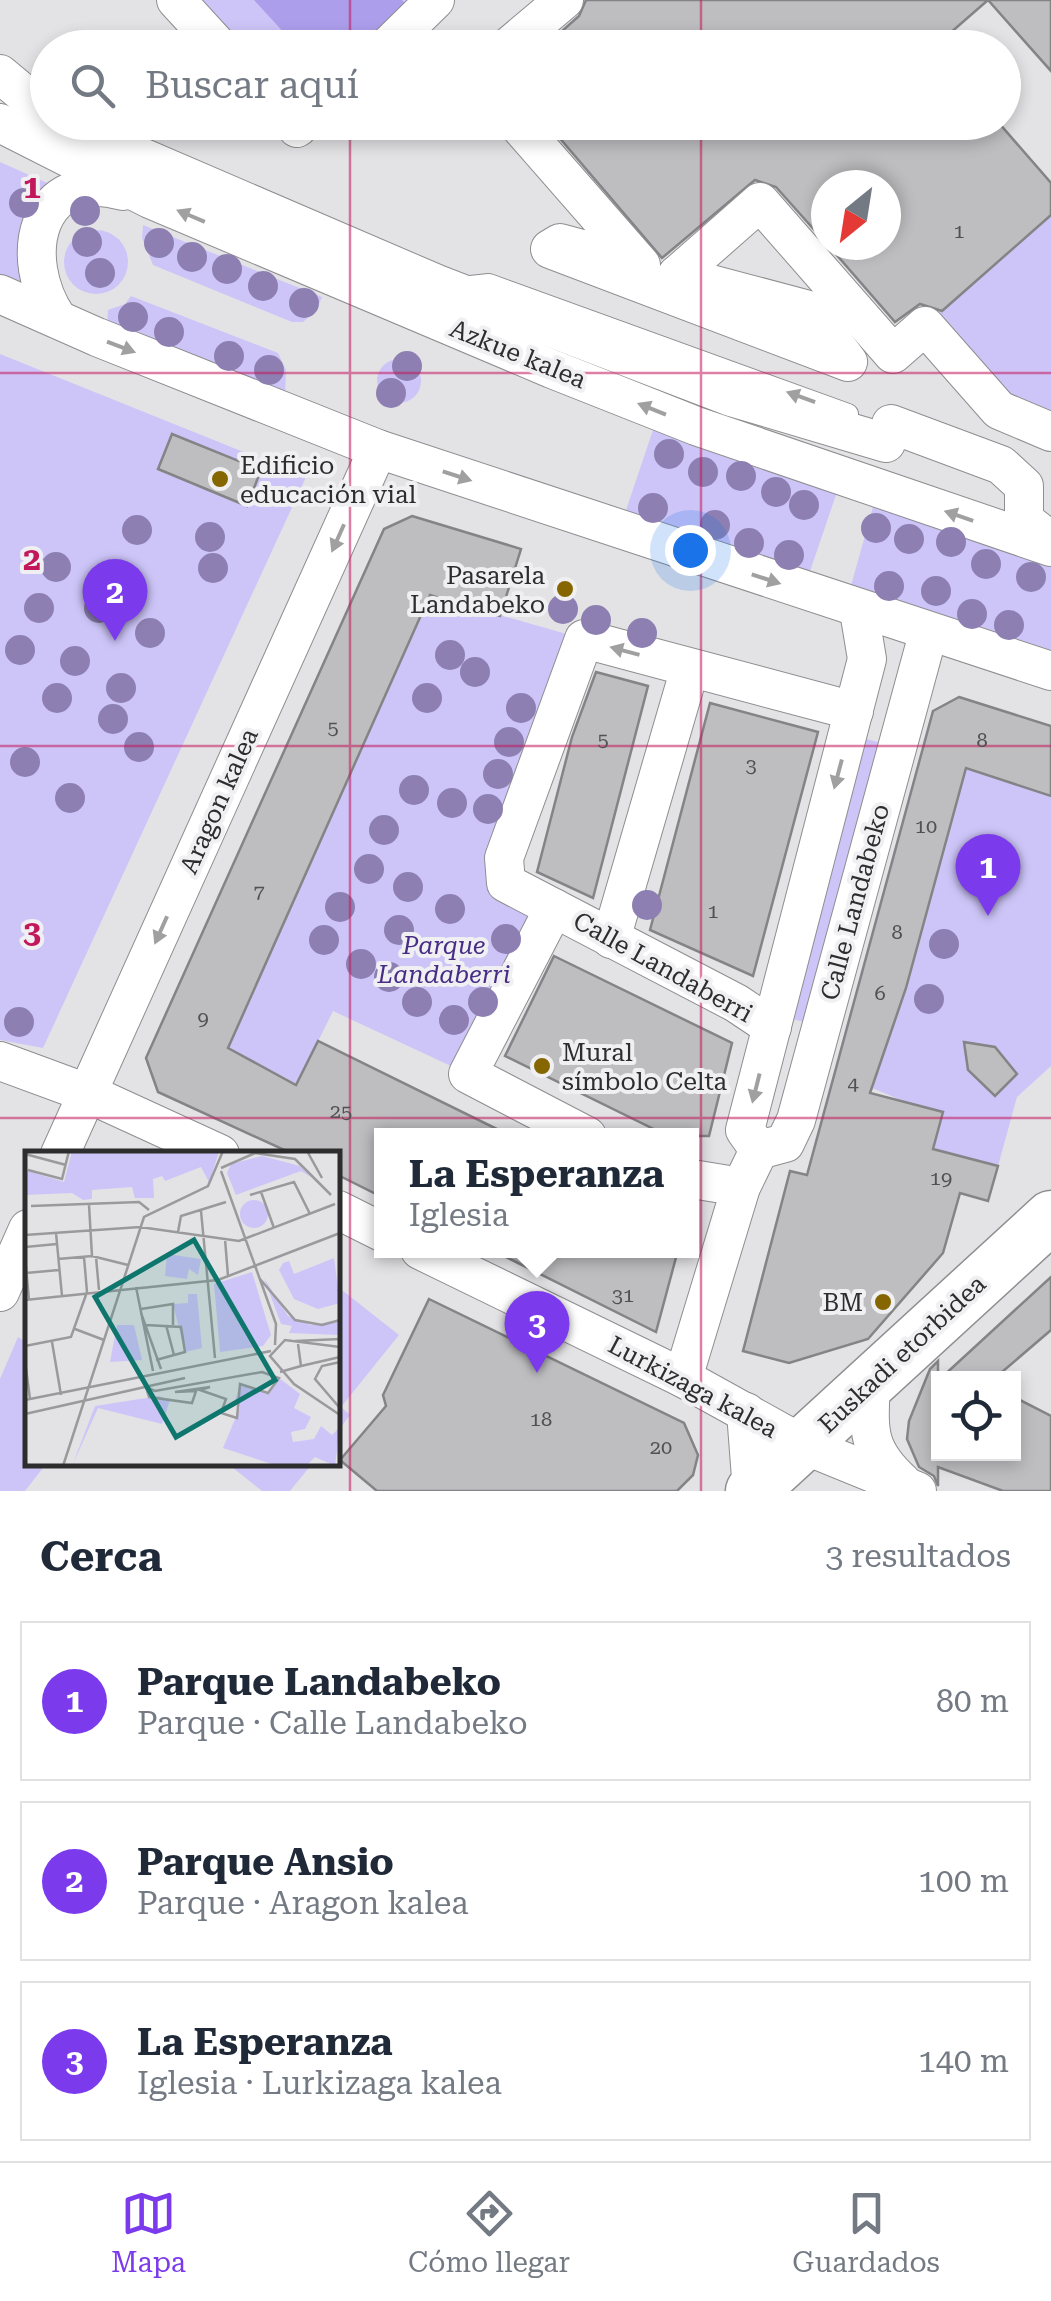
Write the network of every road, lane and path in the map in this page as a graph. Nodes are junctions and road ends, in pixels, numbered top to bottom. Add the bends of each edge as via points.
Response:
1 (176, 0) edge
2 (435, 0) edge
3 (564, 0) edge
4 (204, 30) edge
5 (404, 30) edge
6 (529, 30) edge
7 (0, 74) edge
8 (30, 99) edge
9 (0, 123) edge
10 (30, 138) edge
11 (34, 140) edge
12 (102, 140) edge
13 (532, 140) edge
14 (150, 199) junction
15 (237, 236) junction
16 (454, 290) junction
17 (0, 294) edge
18 (57, 318) junction
19 (1051, 432) edge
20 (378, 450) junction
21 (1049, 544) edge
22 (859, 611) junction
23 (928, 634) junction
24 (690, 668) junction
25 (1051, 671) edge
26 (854, 711) junction
27 (554, 908) junction
28 (612, 939) junction
29 (772, 1028) junction
30 (0, 1061) edge
31 (87, 1093) junction
32 (573, 1128) edge
33 (759, 1150) junction
34 (61, 1151) edge
35 (213, 1151) edge
36 (699, 1180) edge
37 (741, 1187) junction
38 (340, 1211) edge
39 (1051, 1217) edge
40 (374, 1228) edge
41 (25, 1236) edge
42 (436, 1258) edge
43 (0, 1292) edge
44 (683, 1378) junction
45 (871, 1381) junction
46 (746, 1412) junction
47 (804, 1446) junction
48 (912, 1489) edge
49 (752, 1491) edge

1 - 4 street
2 - 5 street
3 - 6 street
7 - 8 street
9 - 10 street, Azkue kalea
11 - 14 street, Azkue kalea
12 - 16 street
13 - 19 street via 642,265 560,243 550,249 848,362 808,310 677,275 760,202 893,354 925,326 998,410
15 -> 14 street, Azkue kalea
14 - 18 street via 98,184 62,196 45,217 36,270
15 - 16 lane via 359,260 427,288
21 -> 15 street, Azkue kalea via 696,426
16 - 21 street via 731,397 886,443 891,424 1013,472 1024,486 1024,520
17 - 18 street
18 -> 20 street
20 -> 22 street
20 -> 31 street, Aragon kalea
22 - 23 street
22 - 26 street, Calle Landabeko via 868,658
23 - 25 street
23 - 33 street, Calle Landabeko via 796,1120 785,1144
24 - 26 street
24 -> 27 street, Calle Landaberri via 584,640 504,858 506,883
24 - 28 street
26 -> 29 street, Calle Landabeko
27 - 28 street, Calle Landaberri
27 - 32 street, Calle Landaberri via 468,1074
28 - 29 street, Calle Landaberri
29 -> 33 street, Calle Landabeko via 745,1130
30 - 31 street
31 - 34 street, Aragon kalea
31 - 35 street
33 - 37 street, Calle Landabeko
36 - 37 street
37 - 44 street, Calle Landabeko
38 - 40 street
39 - 45 street, Euskadi etorbidea
41 - 43 street
42 - 44 street, Lurkizaga kalea
44 - 46 street, Lurkizaga kalea
45 - 47 street, Euskadi etorbidea
45 - 48 street via 869,1432 878,1460
46 - 47 street, Lurkizaga kalea
46 - 49 street, Euskadi etorbidea
47 - 48 street, Lurkizaga kalea
47 - 49 street, Euskadi etorbidea

